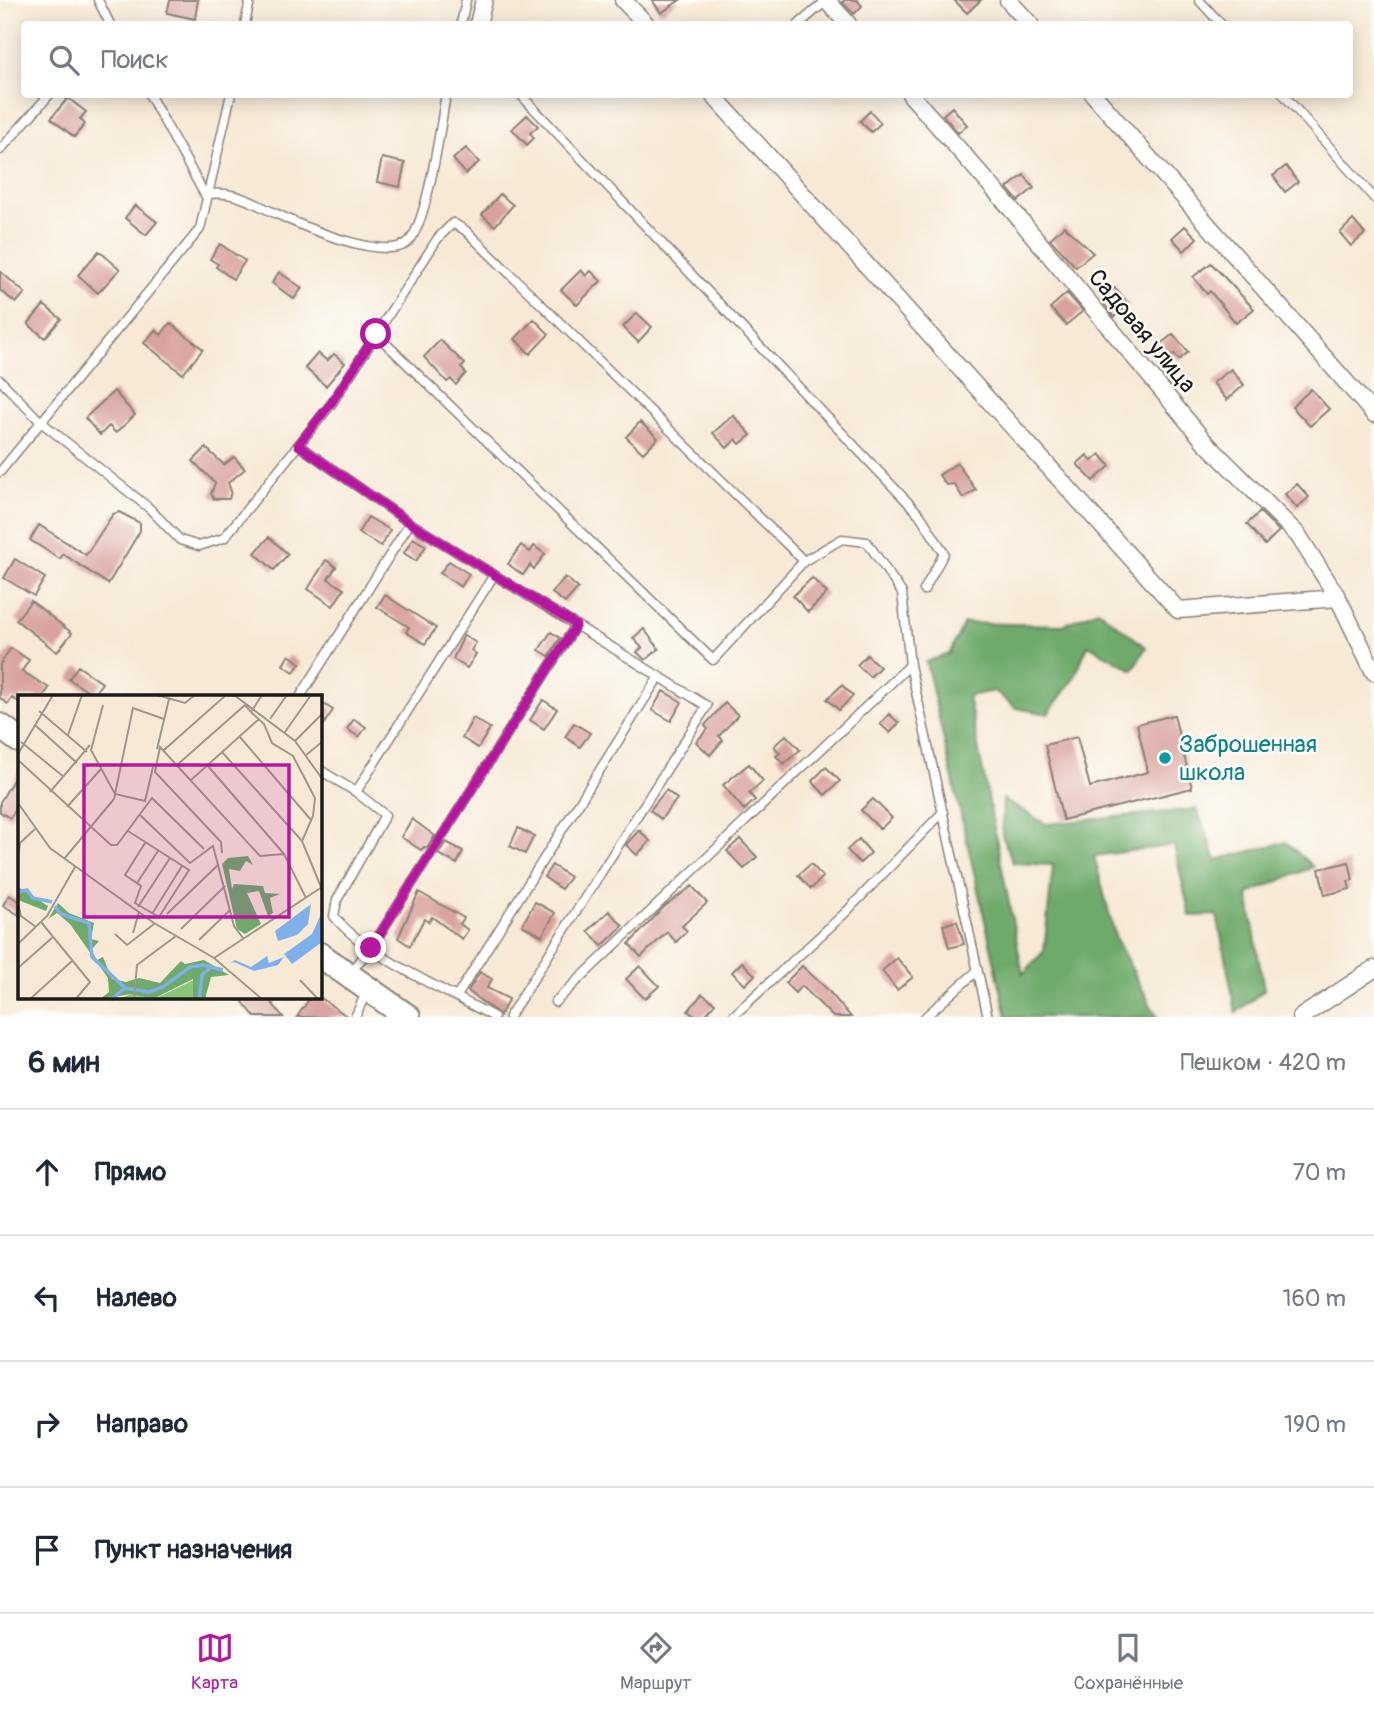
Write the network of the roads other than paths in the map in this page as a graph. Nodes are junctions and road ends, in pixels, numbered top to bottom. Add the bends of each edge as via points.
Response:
1 (98, 0) edge
2 (250, 0) edge
3 (467, 0) edge
4 (484, 0) edge
5 (827, 0) edge
6 (1007, 0) edge
7 (1199, 0) edge
8 (626, 1) edge
9 (108, 21) edge
10 (246, 21) edge
11 (462, 21) edge
12 (479, 21) edge
13 (643, 21) edge
14 (802, 21) edge
15 (845, 21) edge
16 (1027, 21) edge
17 (1218, 21) edge
18 (46, 98) edge
19 (151, 98) edge
20 (230, 98) edge
21 (445, 98) edge
22 (524, 98) edge
23 (718, 98) edge
24 (914, 98) edge
25 (1097, 98) edge
26 (1286, 98) edge
27 (0, 150) edge
28 (205, 195) junction
29 (1374, 198) edge
30 (376, 334) junction
31 (0, 380) edge
32 (1374, 414) edge
33 (41, 422) junction
34 (298, 445) junction
35 (0, 472) edge
36 (410, 523) junction
37 (804, 561) junction
38 (494, 575) junction
39 (924, 590) dead end
40 (1338, 597) junction
41 (576, 625) junction
42 (910, 665) junction
43 (1374, 671) edge
44 (658, 678) junction
45 (301, 695) edge
46 (0, 726) edge
47 (18, 739) edge
48 (322, 771) edge
49 (356, 792) junction
50 (943, 812) junction
51 (371, 948) junction
52 (322, 956) edge
53 (1374, 969) edge
54 (977, 971) junction
55 (348, 975) junction
56 (368, 989) junction
57 (457, 996) junction
58 (555, 1002) dead end
59 (355, 1017) edge
60 (408, 1017) edge
61 (494, 1017) edge
62 (509, 1017) edge
63 (732, 1017) edge
64 (925, 1017) edge
65 (988, 1017) edge
66 (1301, 1017) edge

1 - 9 lane
2 - 10 lane
3 - 11 lane
4 - 12 street
5 - 14 lane
5 - 15 street
6 - 16 street
7 - 17 lane
8 - 13 street
18 - 27 lane
19 - 28 lane
20 - 28 lane via 214,176
21 - 28 lane via 421,221 408,243 388,250 315,231 224,191
22 - 39 lane via 920,515 944,552
23 - 40 street via 1178,610
24 - 40 street, Садовая улица via 1204,441 1298,535
25 - 32 street
26 - 29 lane
28 - 33 lane via 200,229
30 - 34 lane
30 - 37 lane via 713,660
30 - 37 lane via 438,238 453,223
31 - 33 lane
33 - 34 lane via 149,508 180,540 199,546 224,538
33 - 35 lane
34 - 36 lane
36 - 38 lane
36 - 45 lane
37 - 42 lane via 842,539 867,542 902,593
38 - 41 lane
38 - 49 lane
40 - 43 street, Садовая улица
41 - 44 lane
41 - 51 lane
42 - 50 lane
42 - 58 lane
44 - 57 lane
44 - 62 lane via 707,706
46 - 47 main road
48 - 49 lane
49 - 51 lane via 385,815 337,900 334,916
50 - 54 lane
50 - 63 lane via 845,913
51 - 55 lane
51 - 57 lane
52 - 55 main road
53 - 66 street
54 - 64 lane
54 - 65 lane
55 - 56 main road
56 - 59 lane
56 - 60 main road
57 - 61 lane

